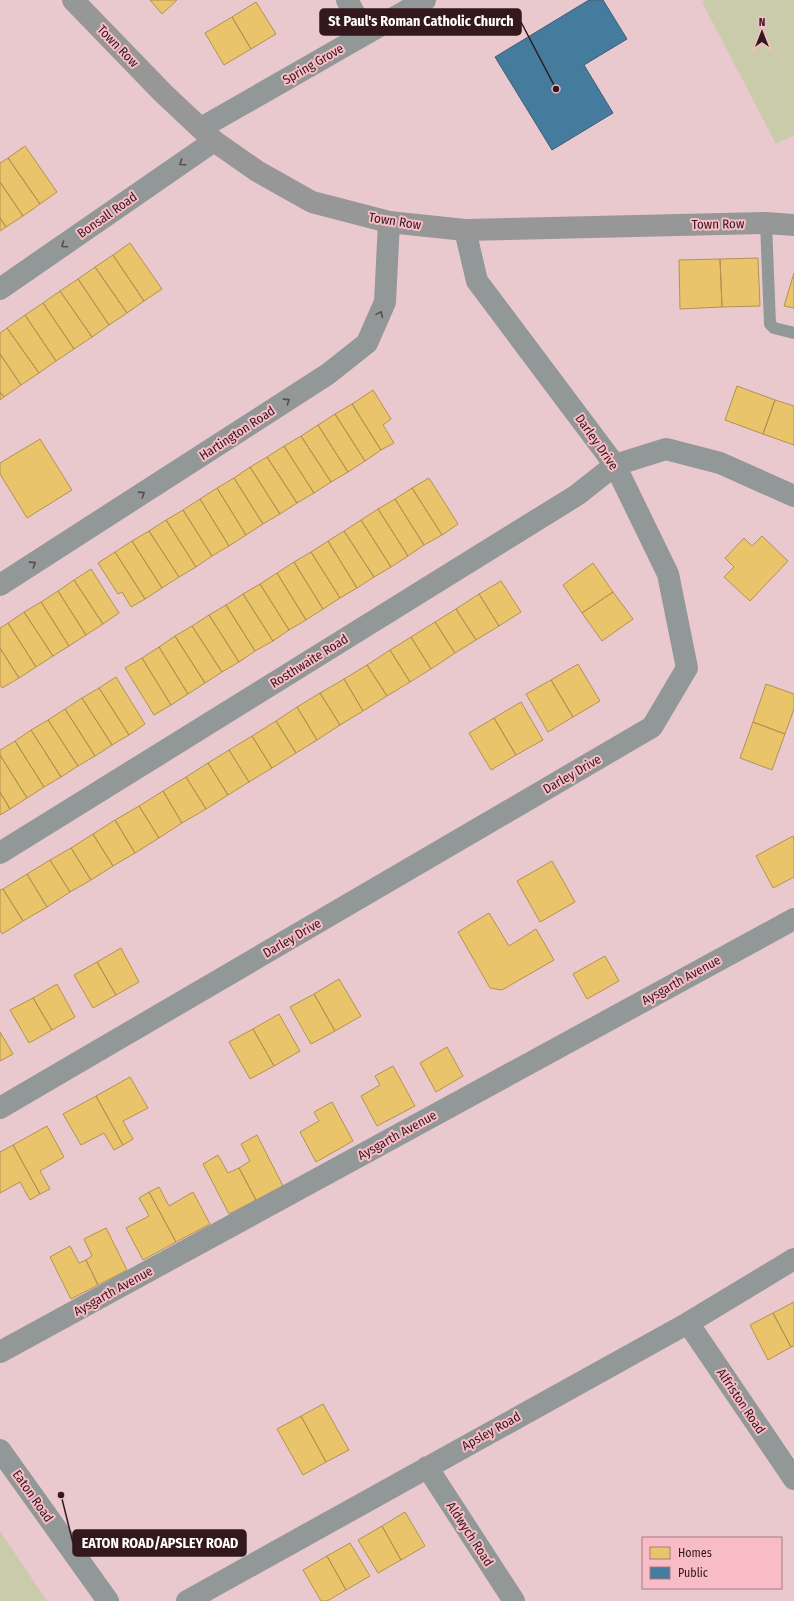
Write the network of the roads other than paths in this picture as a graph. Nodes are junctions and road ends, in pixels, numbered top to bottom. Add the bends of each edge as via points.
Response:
1 (73, 0) edge
2 (347, 0) edge
3 (425, 0) edge
4 (365, 34) junction
5 (208, 134) junction
6 (389, 222) junction
7 (766, 223) junction
8 (794, 225) edge
9 (464, 230) junction
10 (0, 289) edge
11 (794, 333) edge
12 (615, 465) junction
13 (794, 496) edge
14 (0, 585) edge
15 (0, 853) edge
16 (794, 919) edge
17 (0, 1108) edge
18 (794, 1259) edge
19 (688, 1323) junction
20 (0, 1352) edge
21 (0, 1450) edge
22 (427, 1467) junction
23 (794, 1479) edge
24 (108, 1601) edge
25 (187, 1601) edge
26 (514, 1601) edge

1 - 5 street, Town Row via 163,93
2 - 4 street
3 - 4 street, Spring Grove
4 - 5 street, Spring Grove
5 - 6 street, Town Row via 257,171 312,202
5 -> 10 street, Bonsall Road
6 - 9 street, Town Row
14 -> 6 street, Hartington Road via 328,374 366,343 385,302
7 - 8 street, Town Row
7 - 9 street, Town Row
7 - 11 lane via 770,324 774,328
9 - 12 street, Darley Drive via 477,281
12 - 13 street via 666,449 720,463
12 - 15 street, Rosthwaite Road via 576,495
12 - 17 street, Darley Drive via 668,574 687,668 652,727
16 - 20 street, Aysgarth Avenue
18 - 19 street, Apsley Road
19 - 22 street, Apsley Road
19 - 23 street, Alfriston Road
21 - 24 street, Eaton Road
22 - 25 street, Apsley Road
22 - 26 street, Aldwych Road

